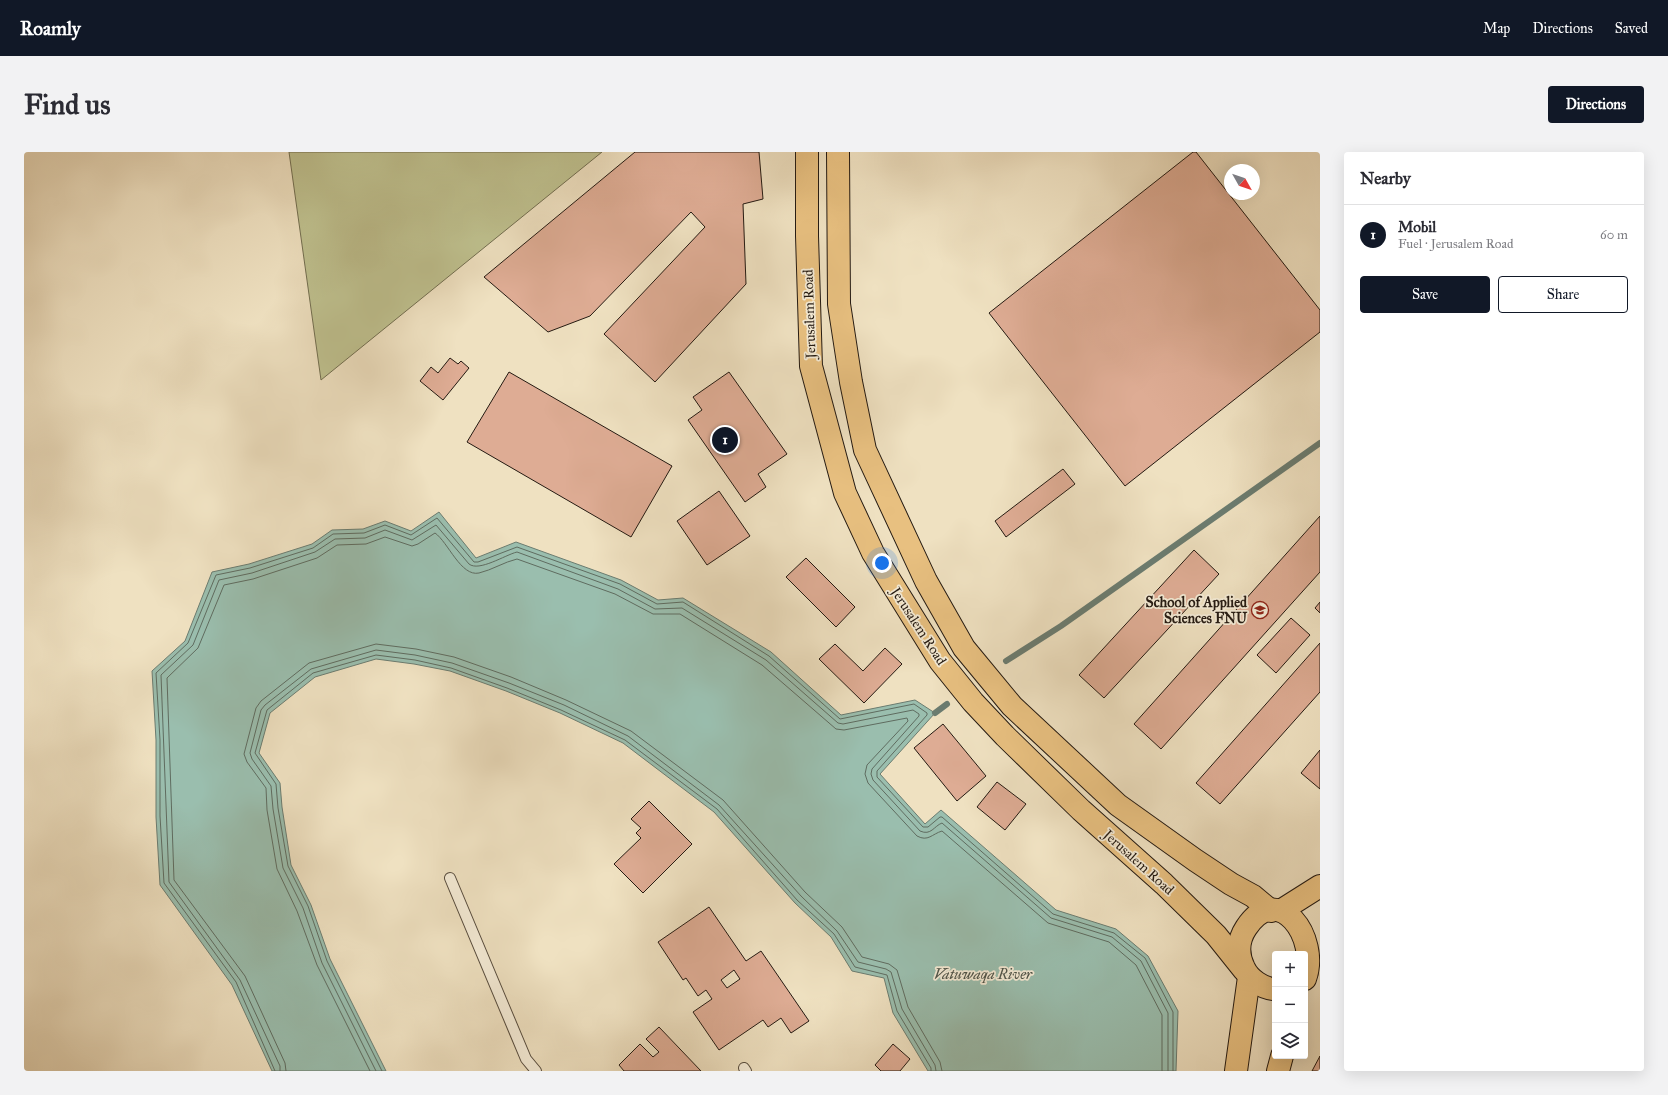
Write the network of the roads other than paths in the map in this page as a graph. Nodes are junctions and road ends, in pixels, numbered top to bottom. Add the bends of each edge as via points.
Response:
1 (807, 152) edge
2 (838, 152) edge
3 (450, 878) dead end
4 (1320, 886) edge
5 (1277, 910) junction
6 (1318, 933) edge
7 (1247, 973) junction
8 (1308, 976) edge
9 (1272, 988) edge
10 (1281, 1059) edge
11 (536, 1071) edge
12 (1236, 1071) edge
13 (1278, 1071) edge

1 - 7 main road, Jerusalem Road via 806,236 811,366 845,493 873,553 940,661 973,702 1081,810 1164,884 1216,935
2 - 5 main road, Jerusalem Road via 839,304 865,450 926,581 964,648 1012,706 1118,805 1231,884
3 - 11 lane via 526,1059
4 - 5 main road
5 - 6 main road via 1293,912 1303,917
5 - 7 main road via 1259,915 1249,923 1243,933 1239,945 1240,958
6 - 8 main road via 1318,958
7 - 9 main road, Jerusalem Road via 1259,985
7 - 12 main road
10 - 13 main road

